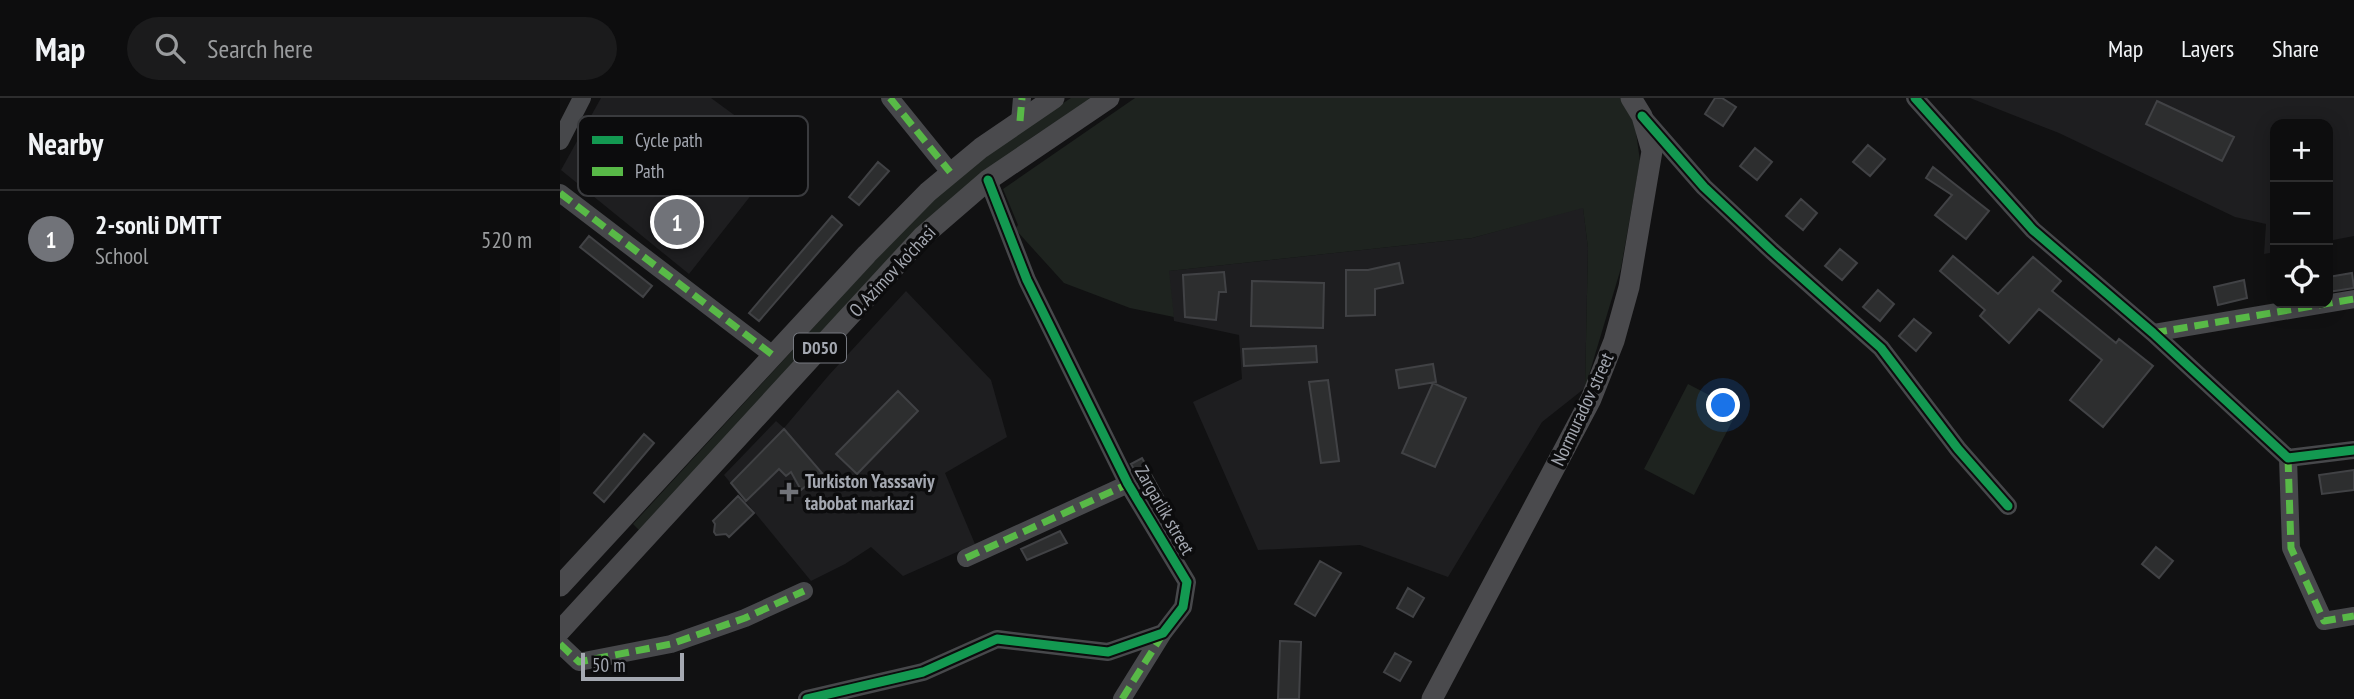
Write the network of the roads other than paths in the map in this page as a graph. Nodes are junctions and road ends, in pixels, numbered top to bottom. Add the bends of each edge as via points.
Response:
1 (582, 98) edge
2 (890, 98) edge
3 (1022, 98) edge
4 (1054, 98) edge
5 (1109, 98) edge
6 (1631, 98) edge
7 (1915, 98) edge
8 (1643, 116) junction
9 (1020, 121) junction
10 (560, 141) edge
11 (950, 172) junction
12 (988, 180) junction
13 (560, 193) edge
14 (2354, 299) edge
15 (2153, 333) junction
16 (774, 356) junction
17 (2354, 450) edge
18 (2288, 458) junction
19 (1128, 485) junction
20 (2008, 506) dead end
21 (966, 558) dead end
22 (560, 586) edge
23 (804, 591) dead end
24 (2354, 616) edge
25 (560, 631) edge
26 (1163, 633) junction
27 (560, 644) edge
28 (1124, 698) edge
29 (807, 699) edge
30 (1432, 699) edge

1 - 10 street
2 - 11 street
3 - 9 street
4 - 9 main road, O. Azimov ko'chasi / D050
5 - 12 main road, O. Azimov ko'chasi / D050
6 - 8 main road, Normuradov street
7 - 15 street via 2033,230
8 - 20 street via 1704,187 1881,348
8 - 30 main road, Normuradov street via 1652,151 1629,287 1614,341 1591,400
9 - 11 main road, O. Azimov ko'chasi / D050
11 - 16 main road, O. Azimov ko'chasi / D050
12 - 19 street, Zargarlik street via 1027,280
12 - 25 main road, O. Azimov ko'chasi / D050 via 922,237
13 - 16 street
14 - 15 street
15 - 18 street
16 - 22 main road, O. Azimov ko'chasi / D050
17 - 18 street
18 - 24 street via 2291,548 2324,621
19 - 21 street
19 - 26 street, Zargarlik street via 1187,582 1183,607
23 - 27 street via 671,644 579,662
26 - 28 street, Zargarlik street
26 - 29 street via 1108,652 997,639 923,673

